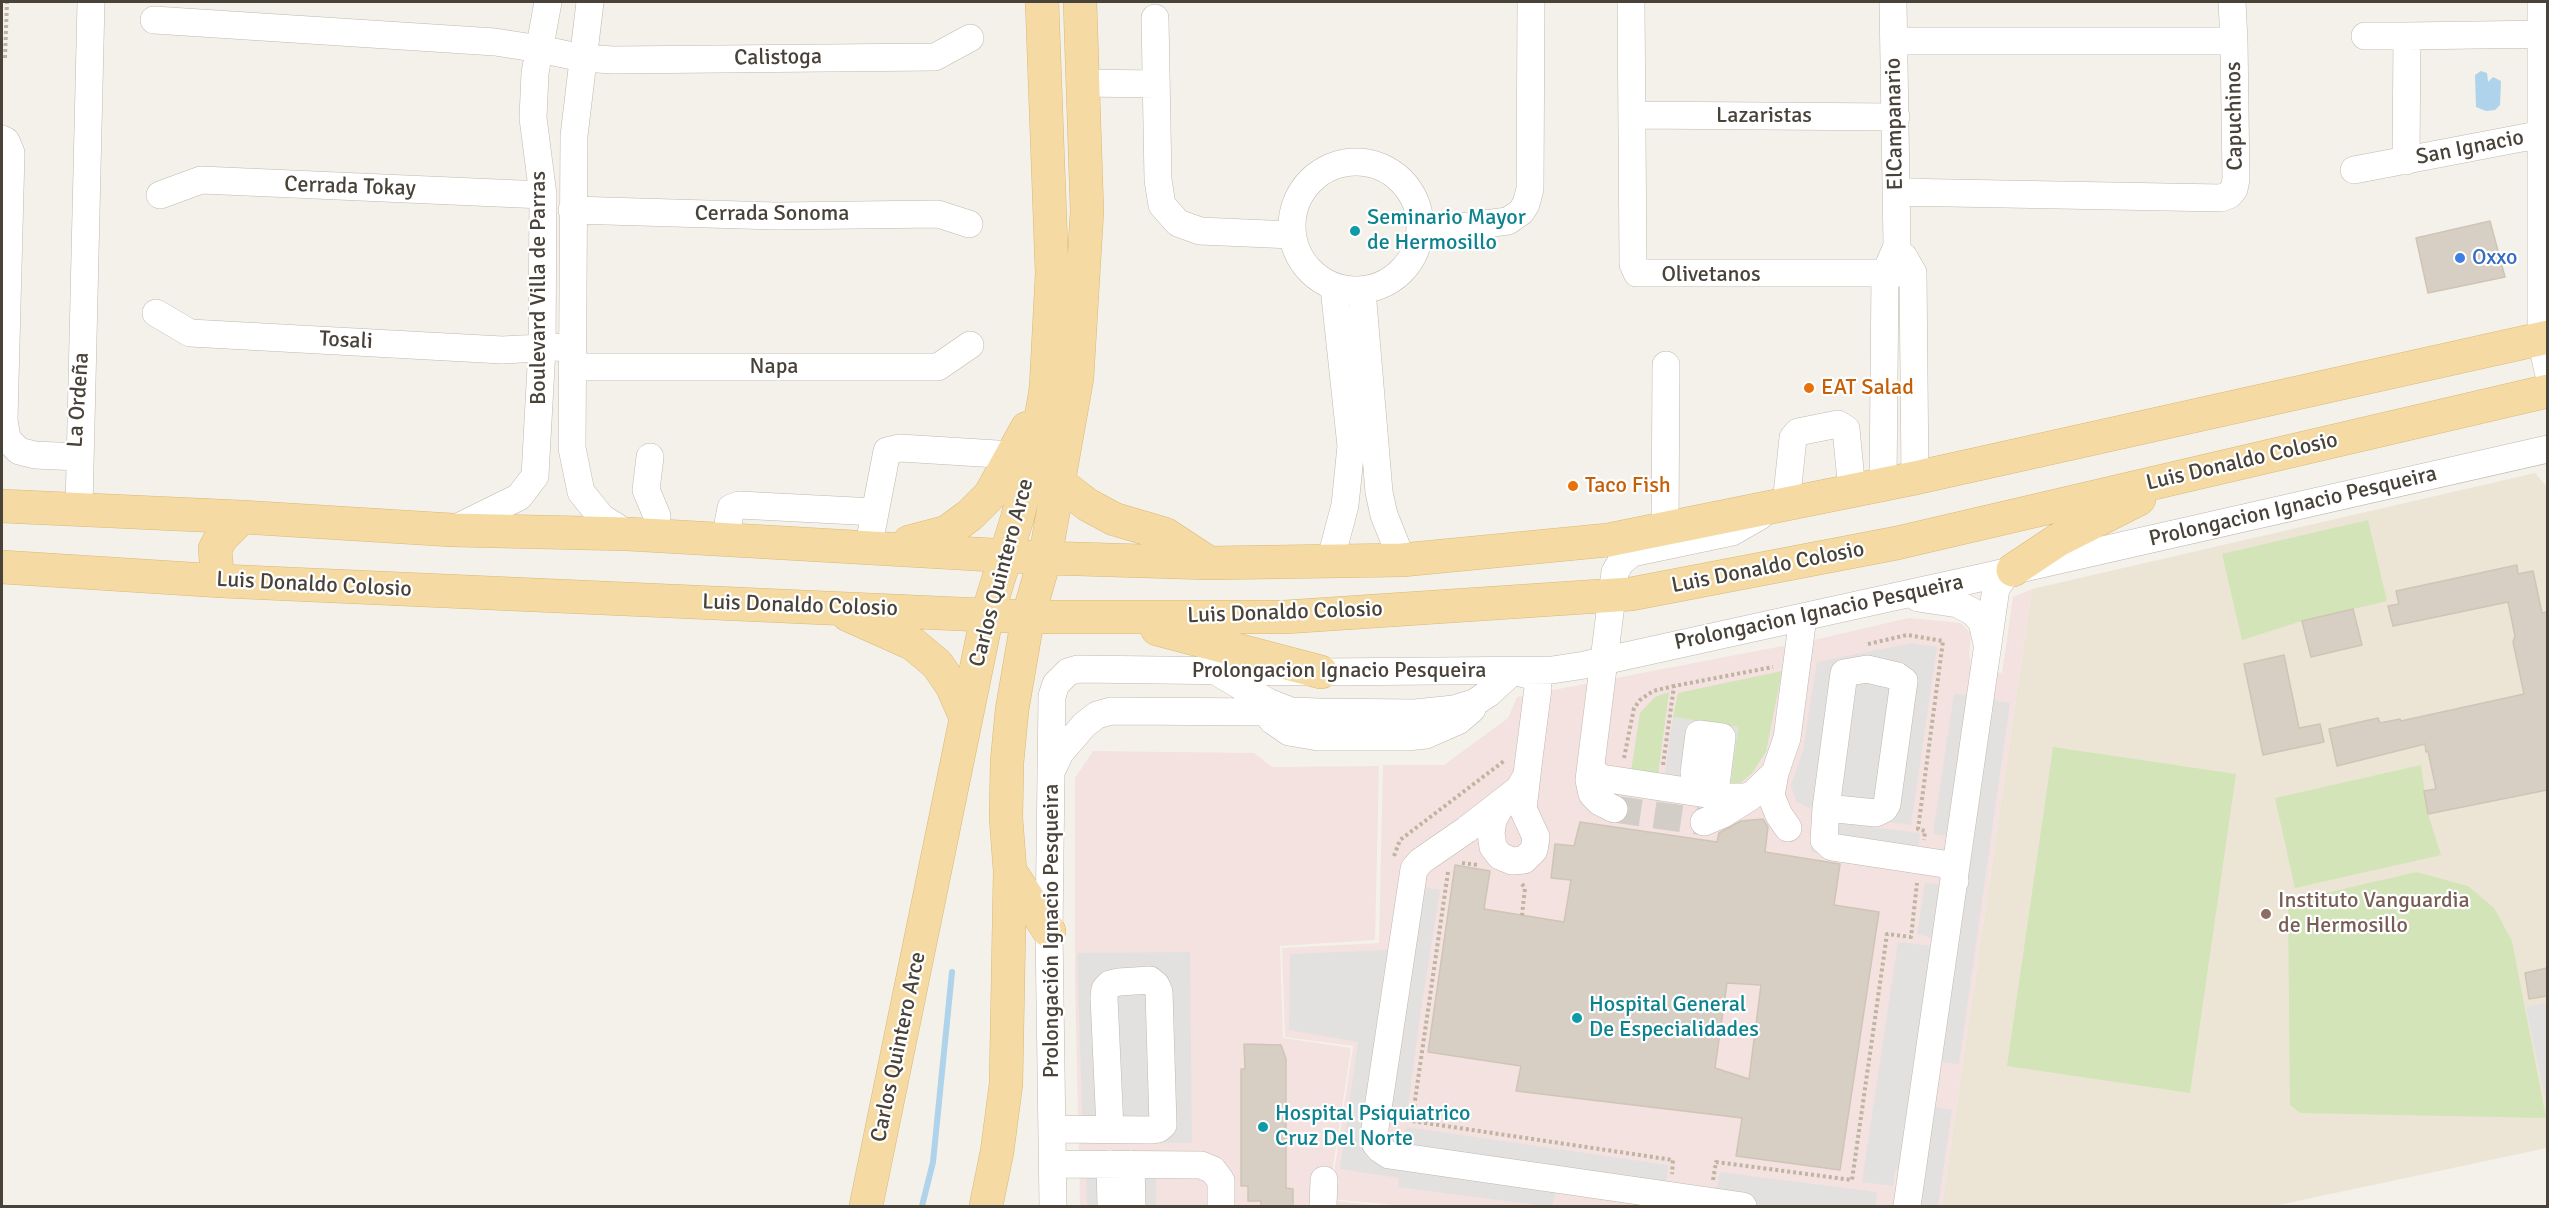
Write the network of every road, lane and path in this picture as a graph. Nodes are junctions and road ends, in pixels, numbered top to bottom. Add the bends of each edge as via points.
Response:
1 (7, 2) edge
2 (91, 2) edge
3 (548, 2) edge
4 (590, 2) edge
5 (1042, 2) edge
6 (1080, 2) edge
7 (1531, 2) edge
8 (1632, 2) edge
9 (1893, 2) edge
10 (2232, 2) edge
11 (2541, 2) edge
12 (1155, 18) dead end
13 (154, 20) dead end
14 (2544, 34) edge
15 (2365, 36) dead end
16 (2407, 36) junction
17 (970, 38) dead end
18 (2234, 41) junction
19 (1894, 42) junction
20 (540, 48) junction
21 (5, 58) dead end
22 (582, 58) junction
23 (1082, 82) junction
24 (1156, 84) junction
25 (1632, 115) junction
26 (1896, 117) junction
27 (2544, 133) edge
28 (2, 139) edge
29 (2406, 160) junction
30 (2354, 170) dead end
31 (1896, 192) junction
32 (160, 195) dead end
33 (543, 195) junction
34 (572, 210) junction
35 (969, 224) dead end
36 (1420, 232) junction
37 (1292, 235) junction
38 (1897, 246) junction
39 (1913, 273) junction
40 (1885, 274) junction
41 (1334, 287) junction
42 (1362, 291) junction
43 (156, 313) dead end
44 (2544, 338) edge
45 (970, 345) dead end
46 (542, 348) junction
47 (572, 357) junction
48 (1666, 365) dead end
49 (2547, 371) edge
50 (1046, 388) junction
51 (2547, 391) edge
52 (1363, 446) junction
53 (2547, 448) edge
54 (1013, 454) junction
55 (79, 456) junction
56 (650, 456) dead end
57 (1914, 478) junction
58 (2174, 478) junction
59 (1059, 483) junction
60 (1868, 488) junction
61 (1781, 505) junction
62 (2, 506) edge
63 (79, 508) junction
64 (875, 512) junction
65 (242, 517) junction
66 (1665, 529) junction
67 (452, 530) junction
68 (642, 535) junction
69 (725, 540) junction
70 (871, 549) junction
71 (1006, 554) junction
72 (1045, 558) junction
73 (1402, 560) junction
74 (1330, 562) junction
75 (1209, 563) junction
76 (2, 567) edge
77 (2013, 570) junction
78 (222, 581) junction
79 (1610, 595) junction
80 (1893, 597) junction
81 (833, 608) junction
82 (987, 616) junction
83 (1102, 616) junction
84 (1028, 617) junction
85 (1803, 617) junction
86 (1860, 645) dead end
87 (1988, 648) junction
88 (1605, 661) junction
89 (1778, 666) dead end
90 (1078, 669) joint
91 (1215, 670) junction
92 (1513, 671) junction
93 (1321, 672) junction
94 (1674, 686) junction
95 (1278, 711) junction
96 (966, 718) junction
97 (1623, 766) dead end
98 (1052, 769) junction
99 (1591, 769) junction
100 (1662, 770) dead end
101 (1775, 773) junction
102 (1527, 775) junction
103 (1754, 794) junction
104 (1826, 808) junction
105 (1495, 809) junction
106 (1614, 809) tunnel mouth
107 (1526, 816) junction
108 (1704, 822) tunnel mouth
109 (1788, 828) dead end
110 (1450, 861) dead end
111 (1461, 863) dead end
112 (1945, 864) junction
113 (1482, 866) dead end
114 (1010, 871) junction
115 (1519, 879) dead end
116 (1522, 915) dead end
117 (1049, 931) junction
118 (1110, 1129) junction
119 (1053, 1130) junction
120 (1053, 1164) junction
121 (1121, 1164) junction
122 (1703, 1182) dead end
123 (1680, 1197) junction
124 (1651, 1200) edge
125 (866, 1206) edge
126 (986, 1206) edge
127 (1053, 1206) edge
128 (1111, 1206) edge
129 (1132, 1206) edge
130 (1221, 1206) edge
131 (1743, 1206) edge
132 (1907, 1206) edge

1 - 21 path
2 - 55 street, La Ordeña
3 - 20 street, Boulevard Villa de Parras
4 - 22 street, Boulevard Villa de Parras
5 - 50 main road, Carlos Quintero Arce via 1052,274
6 - 23 main road, Carlos Quintero Arce
7 - 36 street via 1530,189 1526,204 1508,221
8 - 25 street, Olivetanos
9 - 19 street, ElCampanario
10 - 18 street
11 - 14 street
12 - 24 street
13 - 20 street, Calistoga
14 - 16 street
14 - 27 street
15 - 16 street
16 - 29 street, San Ignacio
17 - 22 street, Calistoga via 935,57
18 - 19 street, Capuchinos
18 - 31 street, Capuchinos via 2236,179 2229,195 2221,198
19 - 26 street, ElCampanario
20 - 22 street, Calistoga
20 - 33 street, Boulevard Villa de Parras via 533,118
22 - 34 street, Boulevard Villa de Parras
23 - 24 street
23 - 59 main road, Carlos Quintero Arce via 1086,247 1077,378
24 - 37 street via 1158,180 1162,205 1172,217 1200,231
25 - 26 street, Lazaristas
25 - 40 street, Olivetanos via 1633,264 1637,273
26 - 31 street, ElCampanario
27 - 29 street, San Ignacio
27 - 44 street
28 - 55 street, La Ordeña via 11,153 4,420 7,438 19,451
29 - 30 street
31 - 38 street, ElCampanario
32 - 33 street, Cerrada Tokay via 201,180
33 - 46 street, Boulevard Villa de Parras
34 - 35 street, Cerrada Sonoma via 776,216 938,214
34 - 47 street, Boulevard Villa de Parras
36 - 37 street via 1419,212 1412,194 1400,179 1364,162 1326,169 1310,181 1298,197
36 - 42 street via 1408,265 1395,278
37 - 41 street via 1299,257 1314,275
38 - 39 street, ElCampanario
38 - 40 street, ElCampanario
39 - 40 street, Olivetanos
39 - 57 street
40 - 60 street, ElCampanario
41 - 42 street
41 - 52 street
42 - 52 street
43 - 46 street, Tosali via 190,333 502,350
44 - 49 street
44 - 57 main road
45 - 47 street, Napa via 938,367
46 - 47 street, Tosali
46 - 67 street, Boulevard Villa de Parras via 534,476 519,497
47 - 68 street, Boulevard Villa de Parras via 572,448 581,492 602,518
48 - 66 street
50 - 54 main road
50 - 71 main road, Carlos Quintero Arce via 1038,436
51 - 58 main road, Luis Donaldo Colosio
52 - 73 street
52 - 74 street
53 - 77 street, Prolongacion Ignacio Pesqueira
54 - 64 street via 900,448 887,451
54 - 70 main road via 990,495 947,532
55 - 63 street
56 - 68 street via 646,490 657,516
57 - 60 main road
58 - 77 main road via 2125,508 2058,540
58 - 79 main road, Luis Donaldo Colosio via 1897,543
59 - 72 main road, Carlos Quintero Arce
59 - 75 main road via 1105,515 1165,534
60 - 61 main road
60 - 61 street via 1846,429 1838,424 1798,432 1793,438
61 - 66 main road
61 - 79 street via 1732,532 1632,553 1615,572
62 - 63 main road
63 - 65 main road
64 - 69 street via 739,505 731,508
64 - 70 street
65 - 67 main road
65 - 78 main road via 215,549
66 - 73 main road via 1608,540
67 - 68 main road
68 - 69 main road
69 - 70 main road
70 - 71 main road
71 - 72 main road
71 - 82 main road, Carlos Quintero Arce
72 - 75 main road
72 - 84 main road, Carlos Quintero Arce
73 - 74 main road
74 - 75 main road
76 - 78 main road, Luis Donaldo Colosio
77 - 80 street, Prolongacion Ignacio Pesqueira
77 - 87 street via 1996,588
78 - 81 main road, Luis Donaldo Colosio
79 - 83 main road, Luis Donaldo Colosio via 1285,617
79 - 88 street
80 - 85 street, Prolongacion Ignacio Pesqueira
80 - 87 street via 1939,600 1973,612 1982,622
81 - 82 main road, Luis Donaldo Colosio
81 - 96 main road via 914,644 937,664
82 - 84 main road, Luis Donaldo Colosio
82 - 96 main road, Carlos Quintero Arce
83 - 84 main road, Luis Donaldo Colosio
83 - 93 main road
84 - 114 main road, Carlos Quintero Arce via 1007,762
85 - 88 street, Prolongacion Ignacio Pesqueira
85 - 101 street via 1787,738
86 - 112 path via 1907,635 1943,641 1918,829 1925,831
87 - 112 street
88 - 92 street, Prolongacion Ignacio Pesqueira via 1552,670
88 - 99 street
89 - 94 path
90 - 91 street, Prolongacion Ignacio Pesqueira
90 - 98 street, Prolongación Ignacio Pesqueira via 1064,674 1053,691
91 - 93 street, Prolongacion Ignacio Pesqueira
91 - 95 street
92 - 93 street, Prolongacion Ignacio Pesqueira
92 - 95 street via 1458,722 1426,735 1304,735 1289,732
92 - 102 street via 1532,676 1538,688
94 - 97 path via 1653,692 1634,708
94 - 100 path
95 - 98 street via 1111,711 1084,725
96 - 125 main road, Carlos Quintero Arce
98 - 117 street, Prolongación Ignacio Pesqueira
99 - 103 street via 1601,778 1716,786 1737,797
99 - 106 street via 1592,794
101 - 103 street
101 - 109 street via 1771,796
102 - 105 street via 1519,789
102 - 107 street via 1523,809
103 - 108 street
104 - 104 street via 1844,674 1868,669 1897,676 1904,681 1887,804 1876,813
104 - 112 street via 1824,840 1832,847
105 - 107 street
105 - 107 street via 1492,847 1512,861 1524,860 1534,850 1536,837
105 - 124 street via 1414,869 1375,1143 1389,1155
110 - 123 path via 1412,1121 1673,1160 1671,1178 1683,1179
111 - 113 path
112 - 122 path via 1911,937 1887,934 1852,1180 1716,1162 1713,1183
112 - 132 street
114 - 117 main road
114 - 126 main road, Carlos Quintero Arce via 1006,1084 998,1152
115 - 116 path via 1525,888
117 - 119 street, Prolongación Ignacio Pesqueira
118 - 118 street via 1158,1129 1163,1125 1159,992 1150,980 1119,982 1105,989
118 - 119 street
119 - 120 street, Prolongación Ignacio Pesqueira
120 - 121 street
120 - 127 street, Prolongación Ignacio Pesqueira
121 - 128 street
121 - 129 street
121 - 130 street via 1201,1165 1213,1170 1221,1180
123 - 124 street
123 - 131 street

